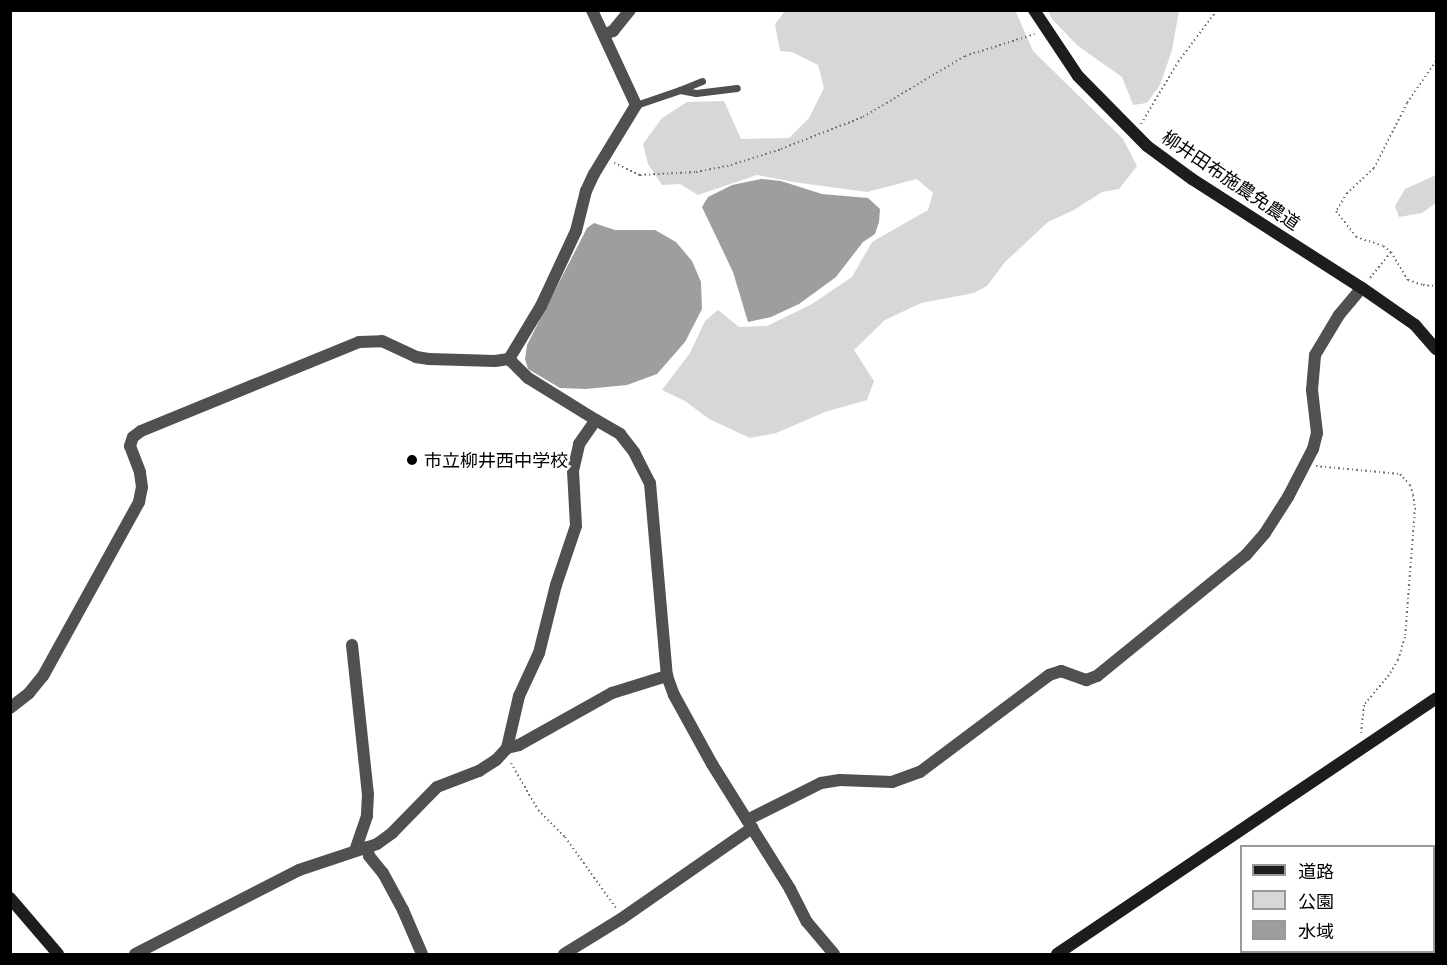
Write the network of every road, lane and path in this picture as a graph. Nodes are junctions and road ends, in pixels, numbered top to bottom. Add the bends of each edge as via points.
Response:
1 (592, 10) edge
2 (630, 10) edge
3 (1034, 10) edge
4 (1217, 10) edge
5 (1046, 30) junction
6 (605, 34) junction
7 (1437, 61) edge
8 (702, 81) dead end
9 (737, 88) dead end
10 (680, 90) junction
11 (636, 105) junction
12 (1141, 124) dead end
13 (604, 159) junction
14 (1391, 252) junction
15 (1437, 286) edge
16 (1362, 288) junction
17 (1437, 349) edge
18 (509, 359) junction
19 (596, 420) junction
20 (1305, 465) junction
21 (352, 645) dead end
22 (667, 676) junction
23 (1437, 698) edge
24 (10, 708) edge
25 (1359, 750) junction
26 (505, 751) junction
27 (750, 824) junction
28 (361, 849) junction
29 (10, 898) edge
30 (621, 919) junction
31 (58, 954) edge
32 (135, 954) edge
33 (422, 954) edge
34 (564, 954) edge
35 (834, 954) edge
36 (1057, 954) edge

1 - 6 street
2 - 6 street via 613,31
3 - 5 street, 柳井田布施農免農道
4 - 12 path via 1178,63
5 - 13 path via 965,56 863,117 731,165 696,172 640,175
5 - 16 street, 柳井田布施農免農道 via 1078,76 1147,146 1208,190
6 - 11 street
7 - 14 path via 1407,103 1374,168 1347,193 1336,211 1356,237
8 - 10 lane
9 - 10 lane via 696,93
10 - 11 lane
11 - 13 street
13 - 18 street via 586,191 576,231 541,306
14 - 15 path via 1408,280
14 - 16 path
16 - 17 street, 柳井田布施農免農道 via 1414,326
16 - 20 street via 1338,315 1315,355 1312,390 1317,433
18 - 19 street via 528,378
18 - 24 street via 429,359 382,341 359,342 141,431 130,446 140,472 139,502 43,676
19 - 22 street via 620,434 650,483
19 - 26 street via 579,444 573,471 576,526 539,653 519,696
20 - 25 path via 1400,474 1413,495 1405,637 1389,675 1364,705
20 - 27 street via 1265,533 1246,555 1097,676 1086,680 1061,671 1049,675 906,779 821,783
21 - 28 street via 368,794
22 - 26 street via 612,693
22 - 27 street via 689,726
23 - 25 street
25 - 36 street
26 - 28 street via 479,771 437,787 392,833
26 - 30 path via 537,810 564,837
27 - 30 street
27 - 35 street via 807,922
28 - 32 street via 299,870
28 - 33 street via 383,873
29 - 31 street
30 - 34 street

